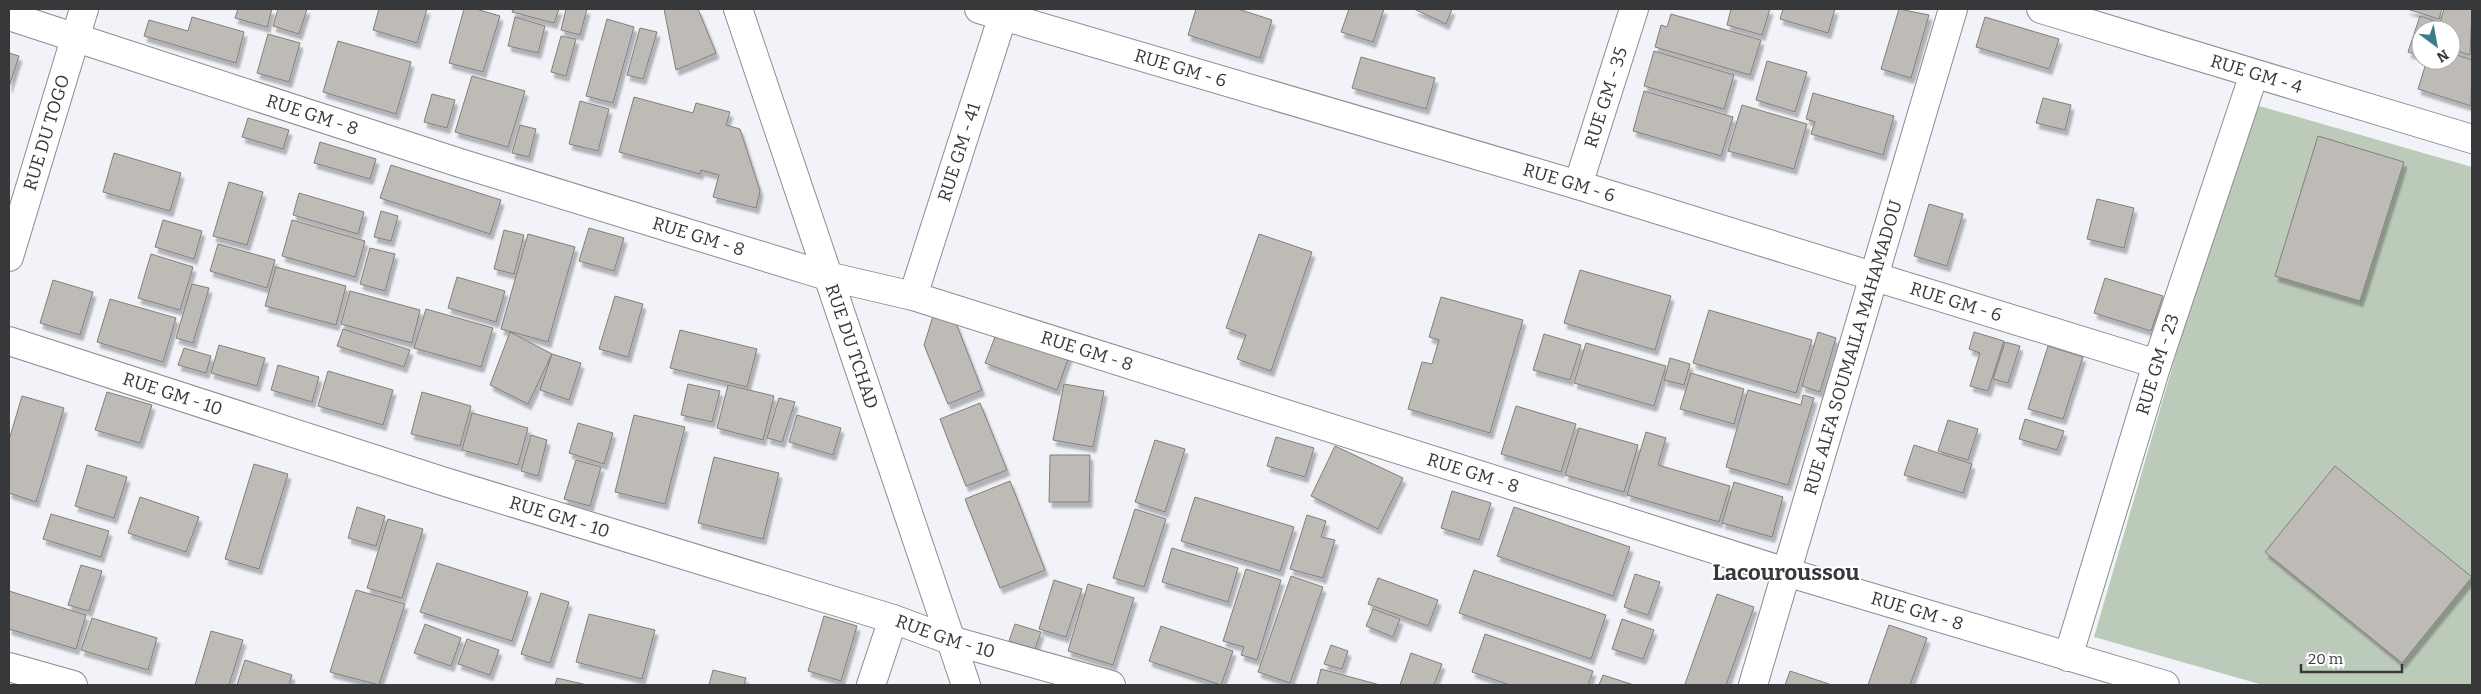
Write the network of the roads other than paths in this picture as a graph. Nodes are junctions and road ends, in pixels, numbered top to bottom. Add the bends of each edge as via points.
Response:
1 (84, 9) edge
2 (738, 9) edge
3 (1634, 9) edge
4 (1953, 9) edge
5 (2041, 9) edge
6 (996, 11) edge
7 (9, 16) edge
8 (76, 36) junction
9 (2254, 74) junction
10 (2472, 139) edge
11 (1578, 185) junction
12 (9, 257) edge
13 (827, 276) junction
14 (1874, 277) junction
15 (913, 296) junction
16 (9, 341) edge
17 (2158, 364) junction
18 (1786, 572) junction
19 (893, 619) junction
20 (950, 640) junction
21 (2068, 657) junction
22 (9, 667) edge
23 (73, 685) edge
24 (871, 685) edge
25 (966, 685) edge
26 (1111, 685) edge
27 (1753, 685) edge
28 (2165, 685) edge

1 - 8 street, RUE DU TOGO
2 - 13 street, RUE DU TCHAD
3 - 11 street, RUE GM - 35
4 - 14 street, RUE ALFA SOUMAILA MAHAMADOU
5 - 9 street, RUE GM - 4
6 - 11 street, RUE GM - 6
6 - 15 street, RUE GM - 41
7 - 8 street, RUE GM - 8
8 - 12 street, RUE DU TOGO
8 - 13 street, RUE GM - 8 via 460,163
9 - 10 street, RUE GM - 4
9 - 17 street, RUE GM - 23
11 - 14 street, RUE GM - 6
13 - 15 street, RUE GM - 8
13 - 20 street, RUE DU TCHAD
14 - 17 street, RUE GM - 6
14 - 18 street, RUE ALFA SOUMAILA MAHAMADOU
15 - 18 street, RUE GM - 8
16 - 19 street, RUE GM - 10 via 442,481
17 - 21 street, RUE GM - 23
18 - 21 street, RUE GM - 8
18 - 27 street, RUE ALFA SOUMAILA MAHAMADOU
19 - 20 street, RUE GM - 10
19 - 24 street
20 - 25 street, RUE DU TCHAD
20 - 26 street, RUE GM - 10
21 - 28 street, RUE GM - 8
22 - 23 street

